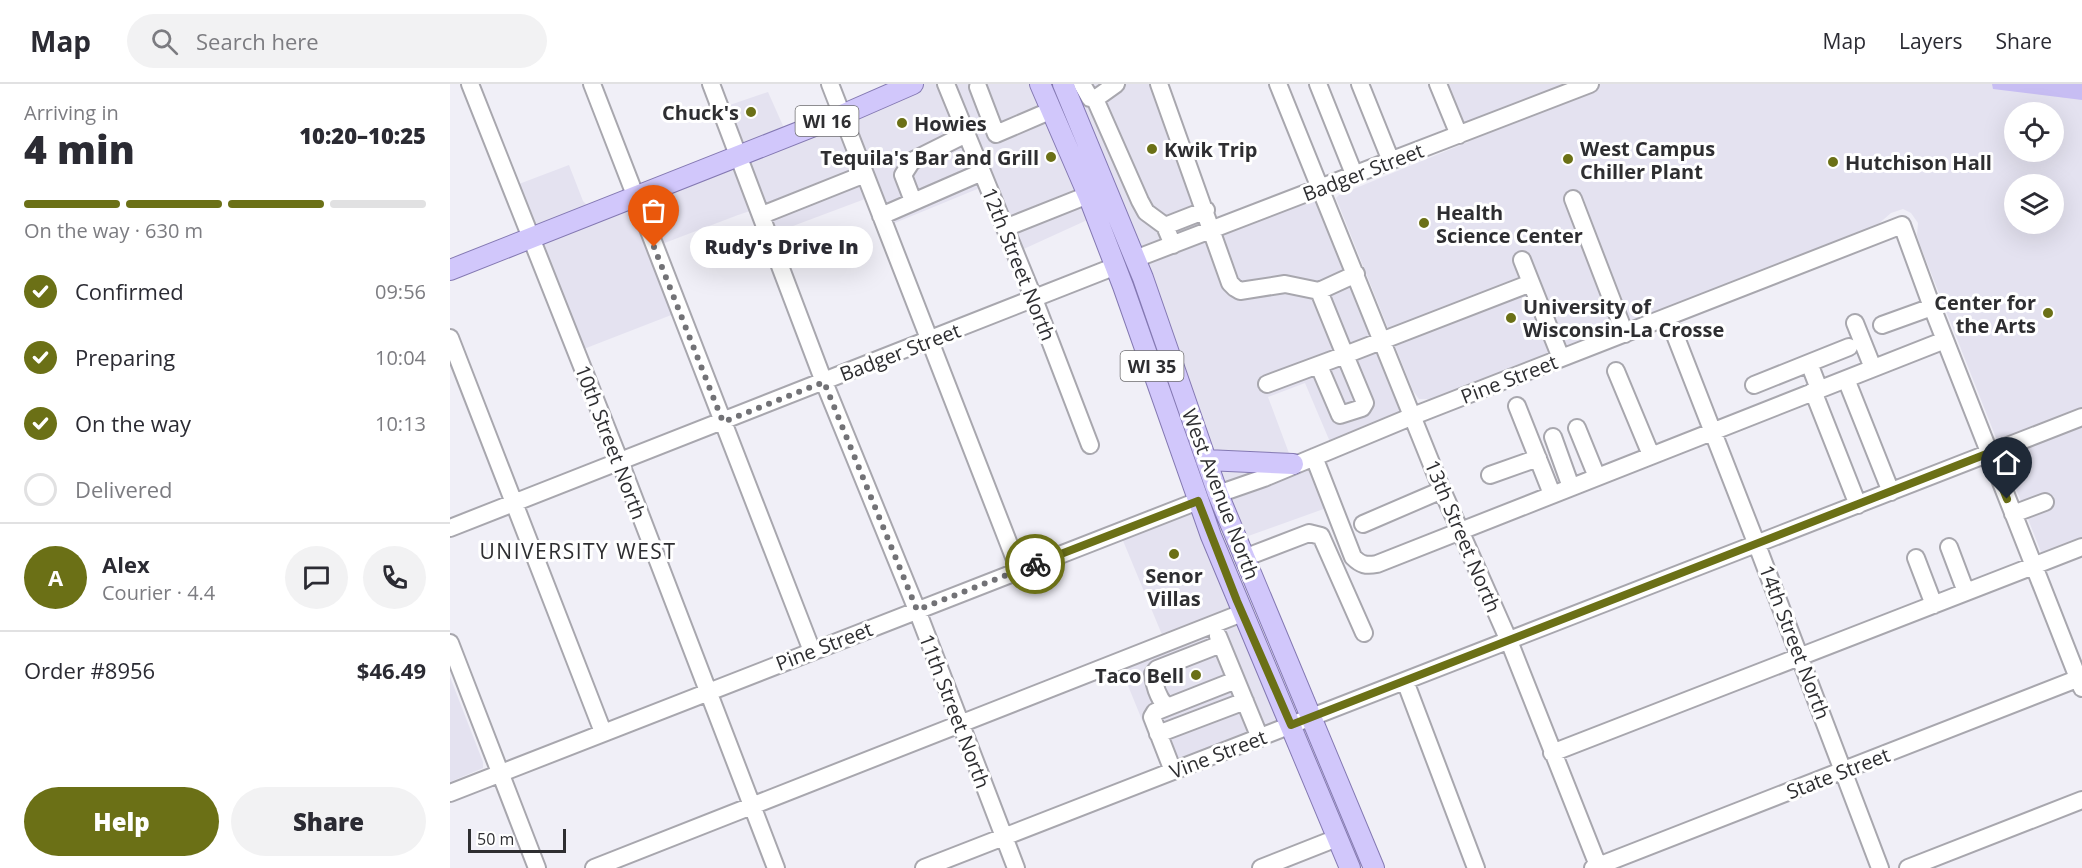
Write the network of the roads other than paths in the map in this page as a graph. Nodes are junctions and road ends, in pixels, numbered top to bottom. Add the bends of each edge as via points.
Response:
1 (470, 84) edge
2 (592, 84) edge
3 (711, 84) edge
4 (830, 84) edge
5 (914, 84) edge
6 (946, 84) edge
7 (1040, 84) edge
8 (1063, 84) edge
9 (1082, 84) edge
10 (1159, 84) edge
11 (1278, 84) edge
12 (1318, 84) edge
13 (1360, 84) edge
14 (1438, 84) edge
15 (1586, 85) edge
16 (978, 87) dead end
17 (1105, 89) edge
18 (1052, 110) junction
19 (842, 116) junction
20 (996, 134) junction
21 (1111, 135) junction
22 (1459, 135) junction
23 (968, 139) junction
24 (1089, 144) junction
25 (740, 156) junction
26 (1391, 160) junction
27 (982, 172) junction
28 (865, 174) junction
29 (1354, 174) junction
30 (1131, 183) junction
31 (1320, 189) junction
32 (1108, 192) junction
33 (1088, 195) junction
34 (635, 198) junction
35 (1573, 200) dead end
36 (913, 201) junction
37 (1206, 210) junction
38 (762, 215) junction
39 (881, 216) junction
40 (1165, 226) junction
41 (1005, 228) junction
42 (1213, 230) junction
43 (531, 239) junction
44 (1173, 245) junction
45 (1135, 259) junction
46 (1522, 260) dead end
47 (1116, 266) junction
48 (450, 270) edge
49 (1356, 274) junction
50 (1531, 284) junction
51 (1319, 291) junction
52 (1034, 299) junction
53 (1932, 308) junction
54 (1668, 317) junction
55 (1855, 322) dead end
56 (1882, 325) dead end
57 (1625, 334) junction
58 (450, 338) edge
59 (1945, 340) junction
60 (929, 341) junction
61 (1383, 341) junction
62 (1849, 347) dead end
63 (1345, 355) junction
64 (1561, 358) junction
65 (1809, 363) junction
66 (1319, 366) junction
67 (1873, 368) junction
68 (1616, 371) dead end
69 (1846, 379) junction
70 (824, 382) junction
71 (1267, 384) dead end
72 (1754, 385) dead end
73 (1816, 390) junction
74 (1517, 406) dead end
75 (1413, 416) junction
76 (2082, 417) edge
77 (723, 422) junction
78 (1577, 428) dead end
79 (1713, 430) junction
80 (1553, 437) dead end
81 (1090, 445) dead end
82 (1989, 453) junction
83 (1651, 455) junction
84 (1314, 457) junction
85 (1538, 458) junction
86 (1206, 460) junction
87 (620, 462) junction
88 (1293, 465) junction
89 (1490, 475) dead end
90 (1597, 477) junction
91 (1571, 487) junction
92 (1442, 490) junction
93 (1891, 492) junction
94 (1218, 494) junction
95 (1552, 494) junction
96 (1198, 501) junction
97 (2045, 502) dead end
98 (514, 504) junction
99 (1858, 505) junction
100 (2013, 514) junction
101 (1363, 524) dead end
102 (1341, 527) junction
103 (450, 528) edge
104 (1460, 531) junction
105 (1321, 536) junction
106 (1757, 545) junction
107 (1949, 547) dead end
108 (2082, 547) edge
109 (1244, 558) junction
110 (1916, 558) dead end
111 (2033, 566) junction
112 (1019, 570) junction
113 (1966, 592) junction
114 (1934, 605) junction
115 (917, 610) junction
116 (1242, 613) junction
117 (1213, 624) junction
118 (1364, 633) dead end
119 (1509, 641) junction
120 (450, 643) edge
121 (1221, 644) junction
122 (812, 651) junction
123 (1800, 657) junction
124 (1236, 680) junction
125 (1405, 681) junction
126 (2081, 681) edge
127 (707, 691) junction
128 (1245, 701) junction
129 (1170, 706) junction
130 (1311, 717) junction
131 (960, 723) junction
132 (1291, 725) junction
133 (603, 732) junction
134 (1158, 735) junction
135 (1260, 738) junction
136 (1552, 753) junction
137 (1173, 771) junction
138 (1844, 771) junction
139 (500, 773) junction
140 (450, 793) edge
141 (2082, 800) edge
142 (752, 806) junction
143 (1003, 837) junction
144 (1337, 838) junction
145 (1596, 867) edge
146 (537, 868) edge
147 (594, 868) edge
148 (776, 868) edge
149 (924, 868) edge
150 (1016, 868) edge
151 (1261, 868) edge
152 (1350, 868) edge
153 (1374, 868) edge
154 (1476, 868) edge
155 (1880, 868) edge
156 (1908, 868) edge

1 - 43 street, 10th Street North
2 - 34 street
3 - 25 street, 11th Street North
4 - 19 street
5 - 19 main road, WI 16
6 - 23 street, 12th Street North
7 - 18 main road, West Avenue North / WI 35
8 - 24 main road, West Avenue North / WI 35
9 - 17 street via 1090,98
10 - 37 street
11 - 31 street
12 - 29 street
13 - 26 street
14 - 22 street
15 - 22 street, Badger Street
16 - 20 street
17 - 21 street
18 - 20 street
18 - 33 main road, West Avenue North / WI 35
19 - 25 main road, WI 16
19 - 28 street
20 - 23 street
21 - 24 street
21 - 30 street
22 - 26 street, Badger Street
23 - 27 street, 12th Street North
23 - 36 street via 912,161 903,175
24 - 32 main road, West Avenue North / WI 35
25 - 34 main road, WI 16
25 - 38 street, 11th Street North
26 - 29 street, Badger Street
27 - 36 street
27 - 41 street, 12th Street North
28 - 38 street
28 - 39 street
29 - 31 street, Badger Street
30 - 32 street
30 - 40 street via 1146,212
31 - 42 street, Badger Street
31 - 49 street, 13th Street North
32 - 45 main road, West Avenue North / WI 35
33 - 41 street
33 - 47 main road, West Avenue North / WI 35
34 - 43 main road, WI 16
34 - 77 street
35 - 57 street
36 - 39 street
37 - 40 street
37 - 42 street
38 - 70 street, 11th Street North
39 - 60 street
40 - 44 street
41 - 52 street, 12th Street North
42 - 44 street, Badger Street
42 - 51 street via 1230,283 1240,291 1285,284
43 - 48 main road, WI 16
43 - 87 street, 10th Street North
44 - 45 street, Badger Street
45 - 86 main road, West Avenue North / WI 35
46 - 50 street
47 - 52 street, Badger Street
47 - 96 main road, West Avenue North / WI 35
49 - 51 street
49 - 61 street, 13th Street North
50 - 61 street
50 - 64 street
51 - 63 street
52 - 60 street, Badger Street
52 - 81 street, 12th Street North
53 - 54 street, Pine Street via 1902,225
53 - 56 street
53 - 59 street
54 - 57 street, Pine Street
54 - 79 street, 14th Street North
55 - 67 street
57 - 64 street, Pine Street
58 - 98 street
59 - 67 street
59 - 82 street
60 - 70 street, Badger Street
60 - 112 street
61 - 63 street
61 - 75 street, 13th Street North
62 - 65 street
63 - 66 street
63 - 66 street via 1365,404 1362,408 1340,415
64 - 75 street, Pine Street
65 - 72 street
65 - 73 street
66 - 71 street
67 - 69 street
68 - 83 street
69 - 73 street
69 - 93 street
70 - 77 street, Badger Street
70 - 115 street, 11th Street North
73 - 79 street
73 - 99 street
74 - 85 street
75 - 84 street, Pine Street
75 - 92 street, 13th Street North
76 - 82 street, Vine Street
77 - 87 street, Badger Street
77 - 122 street
78 - 90 street
79 - 83 street
79 - 106 street, 14th Street North
80 - 91 street
82 - 93 street, Vine Street
82 - 100 street
83 - 90 street
84 - 88 street, Pine Street
84 - 102 street
85 - 89 street
85 - 95 street
86 - 88 main road
86 - 94 main road, West Avenue North / WI 35
87 - 98 street, Badger Street
87 - 127 street, 10th Street North
88 - 94 street, Pine Street
90 - 91 street
91 - 95 street
92 - 101 street
92 - 104 street, 13th Street North
93 - 99 street, Vine Street
94 - 109 main road, West Avenue North / WI 35
95 - 104 street
96 - 112 street, Pine Street
96 - 116 main road, West Avenue North / WI 35
97 - 100 street
98 - 103 street, Badger Street
98 - 133 street
99 - 106 street, Vine Street
100 - 111 street
102 - 104 street via 1353,557 1368,566
102 - 105 street
104 - 119 street, 13th Street North
105 - 109 street via 1309,533
105 - 118 street
106 - 119 street, Vine Street
106 - 123 street, 14th Street North
107 - 113 street
108 - 111 street
109 - 130 main road, West Avenue North / WI 35
110 - 114 street
111 - 113 street
111 - 126 street
112 - 115 street, Pine Street
113 - 114 street
114 - 123 street
115 - 122 street, Pine Street
115 - 131 street, 11th Street North
116 - 117 street
116 - 132 main road, West Avenue North / WI 35
117 - 121 street
117 - 131 street
119 - 125 street, Vine Street
119 - 136 street, 13th Street North
120 - 139 street
121 - 124 street
121 - 129 street via 1157,669 1153,674 1162,701
122 - 127 street, Pine Street
123 - 136 street
123 - 138 street, 14th Street North
124 - 128 street
124 - 129 street
125 - 130 street, Vine Street
125 - 154 street
126 - 138 street, State Street
127 - 133 street, Pine Street
127 - 142 street, 10th Street North
128 - 134 street
128 - 135 street
129 - 134 street via 1152,717
130 - 132 street, Vine Street
130 - 153 main road, West Avenue North / WI 35
131 - 142 street
131 - 143 street, 11th Street North
132 - 135 street, Vine Street
132 - 144 main road, WI 35
133 - 139 street, Pine Street
134 - 137 street
135 - 137 street, Vine Street
136 - 145 street, 13th Street North
137 - 143 street, Vine Street
138 - 145 street, State Street
138 - 155 street, 14th Street North
139 - 140 street, Pine Street
139 - 146 street
141 - 156 street
142 - 147 street
142 - 148 street, 10th Street North
143 - 149 street, Vine Street
143 - 150 street, 11th Street North
144 - 151 street
144 - 152 main road, WI 35

